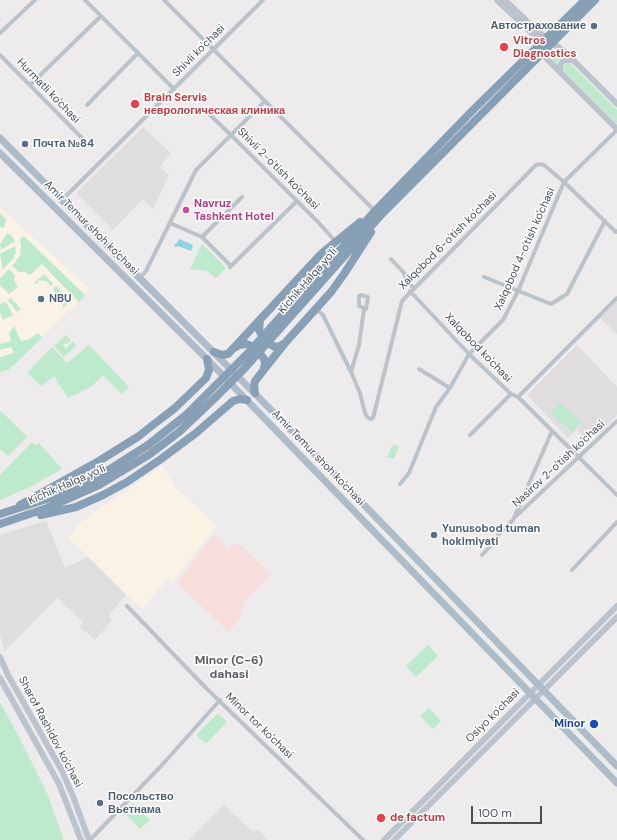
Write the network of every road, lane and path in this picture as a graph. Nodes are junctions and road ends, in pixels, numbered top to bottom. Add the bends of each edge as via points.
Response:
1 (35, 0) edge
2 (85, 0) edge
3 (164, 0) edge
4 (263, 0) edge
5 (497, 0) edge
6 (505, 0) edge
7 (585, 0) edge
8 (595, 0) edge
9 (101, 16) junction
10 (0, 33) edge
11 (545, 45) junction
12 (214, 48) junction
13 (138, 53) junction
14 (0, 55) edge
15 (574, 60) junction
16 (560, 72) junction
17 (30, 85) junction
18 (174, 89) junction
19 (265, 101) junction
20 (617, 104) edge
21 (87, 105) dead end
22 (210, 115) dead end
23 (617, 130) edge
24 (230, 134) junction
25 (0, 138) edge
26 (83, 140) dead end
27 (0, 153) edge
28 (564, 182) junction
29 (242, 197) dead end
30 (62, 200) junction
31 (297, 202) junction
32 (378, 213) junction
33 (605, 221) junction
34 (84, 222) junction
35 (170, 223) junction
36 (76, 229) junction
37 (617, 231) edge
38 (202, 237) junction
39 (333, 240) junction
40 (391, 259) dead end
41 (484, 277) dead end
42 (140, 278) junction
43 (414, 288) junction
44 (410, 291) junction
45 (518, 291) junction
46 (617, 298) edge
47 (316, 309) junction
48 (364, 309) dead end
49 (260, 320) junction
50 (285, 343) junction
51 (236, 347) junction
52 (214, 352) junction
53 (469, 354) junction
54 (207, 359) junction
55 (419, 369) dead end
56 (262, 372) junction
57 (351, 372) junction
58 (202, 382) junction
59 (450, 388) junction
60 (255, 393) junction
61 (510, 394) junction
62 (518, 397) junction
63 (247, 400) junction
64 (175, 408) junction
65 (221, 411) junction
66 (617, 421) edge
67 (552, 431) junction
68 (196, 433) junction
69 (470, 435) dead end
70 (579, 457) junction
71 (331, 470) junction
72 (323, 478) junction
73 (400, 484) dead end
74 (617, 495) edge
75 (57, 500) junction
76 (4, 513) edge
77 (12, 520) junction
78 (513, 520) junction
79 (617, 522) edge
80 (0, 524) edge
81 (482, 554) dead end
82 (572, 570) dead end
83 (127, 606) dead end
84 (617, 606) edge
85 (468, 612) junction
86 (617, 617) edge
87 (460, 621) junction
88 (0, 657) edge
89 (0, 678) edge
90 (541, 687) junction
91 (533, 695) junction
92 (220, 700) junction
93 (617, 766) edge
94 (617, 783) edge
95 (81, 840) edge
96 (89, 840) edge
97 (363, 840) edge
98 (384, 840) edge
99 (394, 840) edge

1 - 10 street
2 - 9 street
3 - 12 street
4 - 12 street, Shivli ko'chasi
5 - 11 main road
6 - 11 main road via 537,31
7 - 11 highway, Kichik Halqa yo'li
8 - 11 highway, Kichik Halqa yo'li
9 - 13 street
9 - 17 street
11 - 15 main road
11 - 16 main road
11 - 32 highway, Kichik Halqa yo'li
12 - 18 street, Shivli ko'chasi
12 - 19 street
13 - 18 street
13 - 21 street
14 - 17 street, Hurmatli ko'chasi
15 - 16 main road via 562,62
15 - 20 main road
16 - 23 main road
17 - 26 street, Hurmatli ko'chasi
18 - 30 street, Shivli ko'chasi
19 - 24 street
19 - 32 street
22 - 24 street, Shivli 2-o'tish ko'chasi
23 - 28 street, Xalqobod 4-o'tish ko'chasi
24 - 31 street, Shivli 2-o'tish ko'chasi
24 - 35 street via 196,170
25 - 30 main road, Amir Temur shoh ko'chasi
27 - 36 main road, Amir Temur shoh ko'chasi
28 - 33 street
28 - 43 street, Xalqobod 6-o'tish ko'chasi via 544,165 536,165
28 - 45 street, Xalqobod 4-o'tish ko'chasi
29 - 38 street
30 - 34 main road, Amir Temur shoh ko'chasi
31 - 38 street via 231,266
31 - 39 street, Shivli 2-o'tish ko'chasi
32 - 39 highway
32 - 47 highway via 344,274
32 - 75 highway, Kichik Halqa yo'li via 243,370 179,432 106,482
33 - 37 street
33 - 45 street via 566,296 549,304
34 - 36 main road
34 - 42 main road, Amir Temur shoh ko'chasi
35 - 38 street
35 - 42 street
36 - 54 main road, Amir Temur shoh ko'chasi
39 - 49 highway
40 - 43 street
41 - 45 street
42 - 52 main road, Amir Temur shoh ko'chasi
43 - 44 street, Xalqobod 6-o'tish ko'chasi
44 - 53 street, Xalqobod ko'chasi
44 - 57 street, Xalqobod 6-o'tish ko'chasi via 402,301 372,419 364,413 360,393
45 - 53 street, Xalqobod 4-o'tish ko'chasi via 503,320
46 - 62 street
47 - 50 highway
47 - 57 street via 322,315
48 - 57 street via 359,345
49 - 50 highway via 259,330 265,341 275,347
49 - 51 highway
50 - 56 highway
51 - 52 highway via 226,355
51 - 56 highway via 247,344 260,351 265,361
52 - 60 main road, Amir Temur shoh ko'chasi
53 - 59 street, Xalqobod 4-o'tish ko'chasi
53 - 61 street, Xalqobod ko'chasi
54 - 58 highway via 208,376
54 - 63 main road, Amir Temur shoh ko'chasi
55 - 59 street
56 - 60 highway via 254,383
58 - 64 highway
58 - 65 highway via 200,394 204,404 209,409
59 - 73 street, Xalqobod 4-o'tish ko'chasi via 436,407 409,473
60 - 71 main road, Amir Temur shoh ko'chasi
61 - 62 street, Xalqobod ko'chasi
61 - 69 street
62 - 67 street, Xalqobod ko'chasi
63 - 65 highway via 237,400
63 - 72 main road, Amir Temur shoh ko'chasi
64 - 68 highway via 186,408 195,414 199,422
64 - 76 highway via 138,436 98,461
65 - 68 highway
66 - 70 street, Nasirov 2-o'tish ko'chasi
67 - 70 street, Xalqobod ko'chasi
67 - 78 street
68 - 77 highway via 141,473 85,504
70 - 74 street, Xalqobod ko'chasi
70 - 78 street, Nasirov 2-o'tish ko'chasi
71 - 72 main road
71 - 85 main road, Amir Temur shoh ko'chasi
72 - 87 main road, Amir Temur shoh ko'chasi
75 - 76 highway, Kichik Halqa yo'li
75 - 77 highway, Kichik Halqa yo'li
77 - 80 highway, Kichik Halqa yo'li
78 - 81 street
79 - 82 street
83 - 92 street, Minor tor ko'chasi
84 - 90 main road, Osiyo ko'chasi
85 - 87 main road via 466,618
85 - 90 main road, Amir Temur shoh ko'chasi
86 - 90 main road, Osiyo ko'chasi
87 - 91 main road, Amir Temur shoh ko'chasi
88 - 96 main road, Sharof Rashidov ko'chasi via 62,771
89 - 95 main road, Sharof Rashidov ko'chasi via 59,784
90 - 91 main road, Osiyo ko'chasi
90 - 93 main road, Amir Temur shoh ko'chasi
91 - 94 main road, Amir Temur shoh ko'chasi
91 - 98 main road, Osiyo ko'chasi
91 - 99 main road, Osiyo ko'chasi
92 - 96 street via 162,765
92 - 97 street, Minor tor ko'chasi

